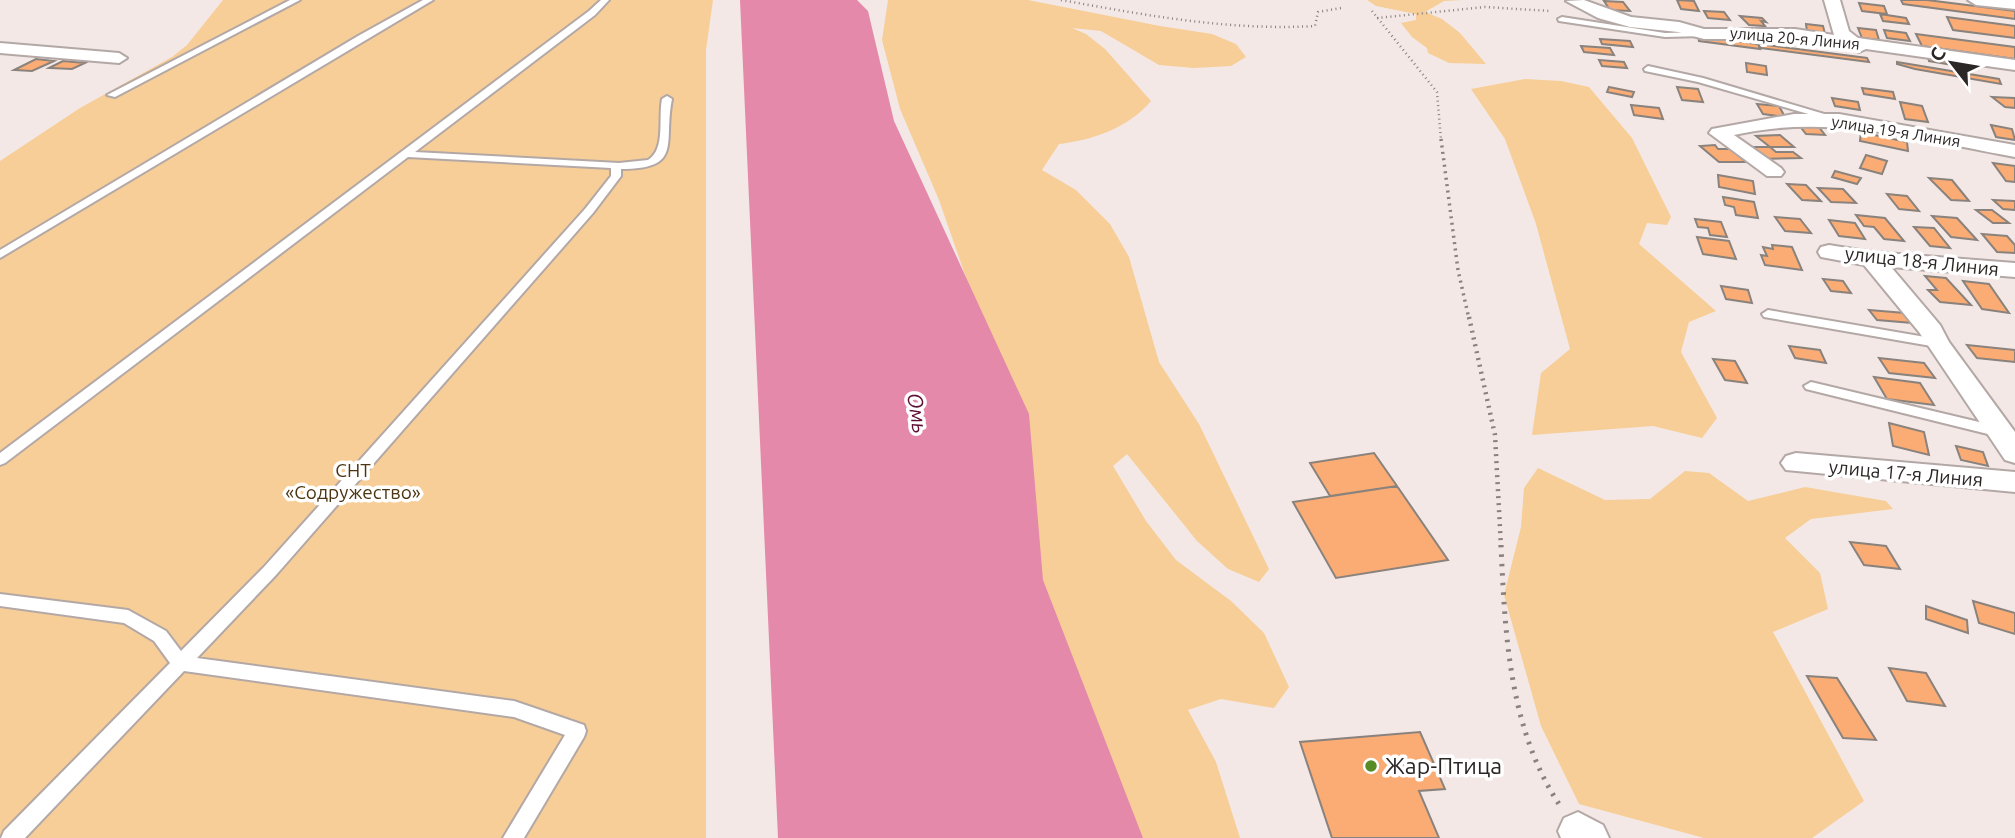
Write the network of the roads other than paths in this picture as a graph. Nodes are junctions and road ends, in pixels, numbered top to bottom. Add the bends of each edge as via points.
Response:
1 (296, 0) edge
2 (429, 0) edge
3 (605, 0) edge
4 (1832, 0) edge
5 (1976, 0) edge
6 (1574, 1) edge
7 (2004, 2) edge
8 (1562, 19) dead end
9 (1704, 34) junction
10 (1855, 45) junction
11 (0, 48) edge
12 (119, 58) dead end
13 (2015, 65) edge
14 (1648, 69) dead end
15 (112, 95) dead end
16 (667, 99) dead end
17 (1839, 120) junction
18 (2015, 151) edge
19 (404, 154) junction
20 (616, 167) junction
21 (1774, 172) dead end
22 (1829, 251) dead end
23 (0, 255) edge
24 (1872, 259) junction
25 (2015, 270) edge
26 (1768, 314) dead end
27 (1937, 343) junction
28 (1811, 386) dead end
29 (2008, 443) edge
30 (0, 460) edge
31 (1796, 463) dead end
32 (2015, 482) edge
33 (0, 600) edge
34 (180, 663) junction
35 (10, 838) edge
36 (513, 838) edge

1 - 15 lane
2 - 23 lane
3 - 19 lane
4 - 10 street via 1841,33
5 - 7 street
6 - 9 street, улица 20-я Линия via 1630,22
8 - 9 lane via 1665,35
9 - 10 street, улица 20-я Линия via 1820,50
10 - 13 street, улица 20-я Линия
11 - 12 street
14 - 17 lane
16 - 20 lane via 662,113 663,154 658,161
17 - 18 street, улица 19-я Линия
17 - 21 street, улица 19-я Линия via 1780,120 1719,133
19 - 20 lane
19 - 30 lane
20 - 34 lane via 616,176 580,221 270,571
22 - 24 street, улица 18-я Линия
24 - 25 street, улица 18-я Линия
24 - 27 street
26 - 27 lane
27 - 29 street
28 - 29 lane
31 - 32 street, улица 17-я Линия
33 - 34 lane via 128,617 160,636
34 - 35 lane
34 - 36 lane via 514,709 577,731

